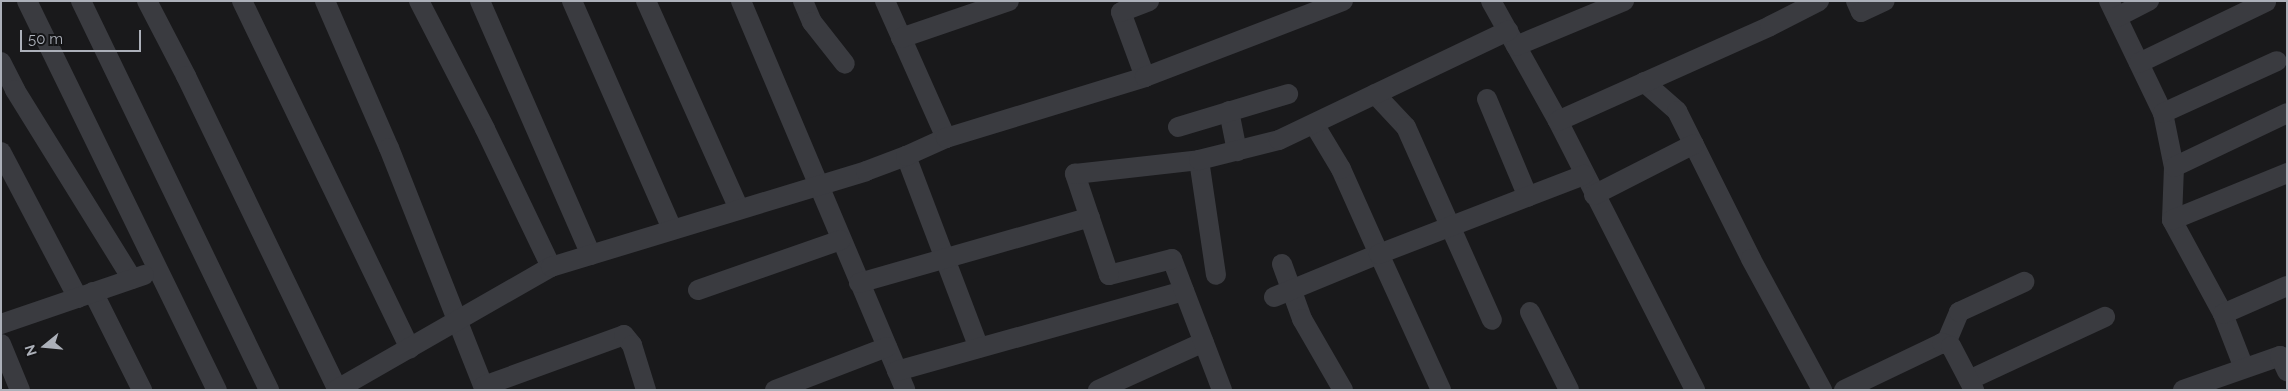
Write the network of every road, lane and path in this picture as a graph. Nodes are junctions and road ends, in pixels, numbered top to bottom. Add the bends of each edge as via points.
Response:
1 (27, 1) edge
2 (81, 1) edge
3 (147, 1) edge
4 (242, 1) edge
5 (325, 1) edge
6 (419, 1) edge
7 (480, 1) edge
8 (572, 1) edge
9 (646, 1) edge
10 (741, 1) edge
11 (803, 1) edge
12 (885, 1) edge
13 (1009, 1) edge
14 (1149, 1) edge
15 (1343, 1) edge
16 (1491, 1) edge
17 (1624, 1) edge
18 (1819, 1) edge
19 (1856, 1) edge
20 (1884, 1) edge
21 (2149, 1) edge
22 (2266, 2) edge
23 (2113, 9) edge
24 (901, 38) junction
25 (1512, 39) junction
26 (2277, 60) dead end
27 (1, 62) edge
28 (2139, 63) junction
29 (844, 64) dead end
30 (1145, 77) junction
31 (1644, 82) junction
32 (1288, 94) dead end
33 (1375, 94) junction
34 (1487, 99) dead end
35 (1229, 112) junction
36 (2163, 113) junction
37 (2287, 113) edge
38 (1558, 121) junction
39 (1314, 124) junction
40 (1178, 127) dead end
41 (946, 138) junction
42 (1694, 144) junction
43 (1237, 151) junction
44 (1, 152) edge
45 (906, 156) junction
46 (1199, 160) junction
47 (2174, 167) junction
48 (2287, 173) edge
49 (1584, 175) junction
50 (818, 186) junction
51 (1594, 195) junction
52 (1528, 197) junction
53 (739, 209) junction
54 (1090, 217) junction
55 (2172, 220) junction
56 (1450, 227) junction
57 (672, 229) junction
58 (841, 240) junction
59 (1379, 254) junction
60 (591, 255) junction
61 (945, 258) junction
62 (1282, 264) dead end
63 (551, 267) junction
64 (158, 270) junction
65 (1216, 275) dead end
66 (132, 279) junction
67 (2024, 282) dead end
68 (859, 284) junction
69 (2287, 286) edge
70 (698, 290) dead end
71 (1184, 291) junction
72 (1283, 294) junction
73 (85, 295) junction
74 (1530, 312) dead end
75 (2223, 314) junction
76 (2105, 317) dead end
77 (458, 319) junction
78 (1492, 320) dead end
79 (1, 324) edge
80 (1204, 342) junction
81 (1946, 343) junction
82 (1, 344) edge
83 (887, 347) junction
84 (979, 348) junction
85 (410, 349) junction
86 (2244, 368) junction
87 (897, 371) junction
88 (2287, 371) edge
89 (1971, 385) edge
90 (485, 388) edge
91 (20, 390) edge
92 (142, 390) edge
93 (217, 390) edge
94 (270, 390) edge
95 (337, 390) edge
96 (646, 390) edge
97 (775, 390) edge
98 (905, 390) edge
99 (1098, 390) edge
100 (1222, 390) edge
101 (1343, 390) edge
102 (1441, 390) edge
103 (1569, 390) edge
104 (1695, 390) edge
105 (1822, 390) edge
106 (1844, 390) edge
107 (2183, 390) edge

1 - 64 street
2 - 94 street
3 - 95 street
4 - 85 street
5 - 77 street
6 - 63 street
7 - 60 street
8 - 57 street
9 - 53 street
10 - 50 street
11 - 29 street via 812,22
12 - 24 street
13 - 24 street
14 - 30 street via 1121,12
15 - 30 street
16 - 25 street
17 - 25 street
18 - 31 street
19 - 20 street via 1861,12
21 - 23 street
22 - 28 street
23 - 28 street
24 - 41 street
25 - 33 street
25 - 38 street
26 - 36 street
27 - 66 street
28 - 36 street
30 - 41 street
31 - 38 street
31 - 42 street via 1677,111
32 - 35 street
33 - 39 street
33 - 56 street via 1406,127
34 - 52 street
35 - 40 street
35 - 43 street
36 - 47 street
37 - 47 street
38 - 49 street
39 - 43 street via 1279,140
39 - 59 street via 1341,169
41 - 45 street
42 - 51 street
42 - 105 street via 1751,259
43 - 46 street
44 - 73 street
45 - 50 street
45 - 61 street
46 - 54 street via 1076,174
46 - 65 street
47 - 55 street
48 - 55 street
49 - 51 street
49 - 52 street
50 - 53 street
50 - 58 street
51 - 104 street
52 - 56 street
53 - 57 street
54 - 61 street
54 - 71 street via 1109,275 1172,259
55 - 75 street
56 - 59 street
56 - 78 street
57 - 60 street
58 - 68 street
58 - 70 street
59 - 72 street
59 - 102 street
60 - 63 street
61 - 68 street
61 - 84 street
62 - 72 street
63 - 77 street
64 - 66 street
64 - 93 street
66 - 73 street
67 - 81 street via 1960,312
68 - 83 street
69 - 75 street
71 - 80 street
71 - 84 street
72 - 101 street via 1302,319
73 - 79 street
73 - 92 street
74 - 103 street
75 - 86 street
76 - 89 street
77 - 85 street
77 - 90 street
80 - 99 street
80 - 100 street
81 - 89 street via 1951,346
81 - 106 street
82 - 91 street
83 - 87 street
83 - 97 street
84 - 87 street
85 - 95 street
86 - 88 street via 2280,356
86 - 107 street
87 - 98 street
90 - 96 street via 624,335 632,345

